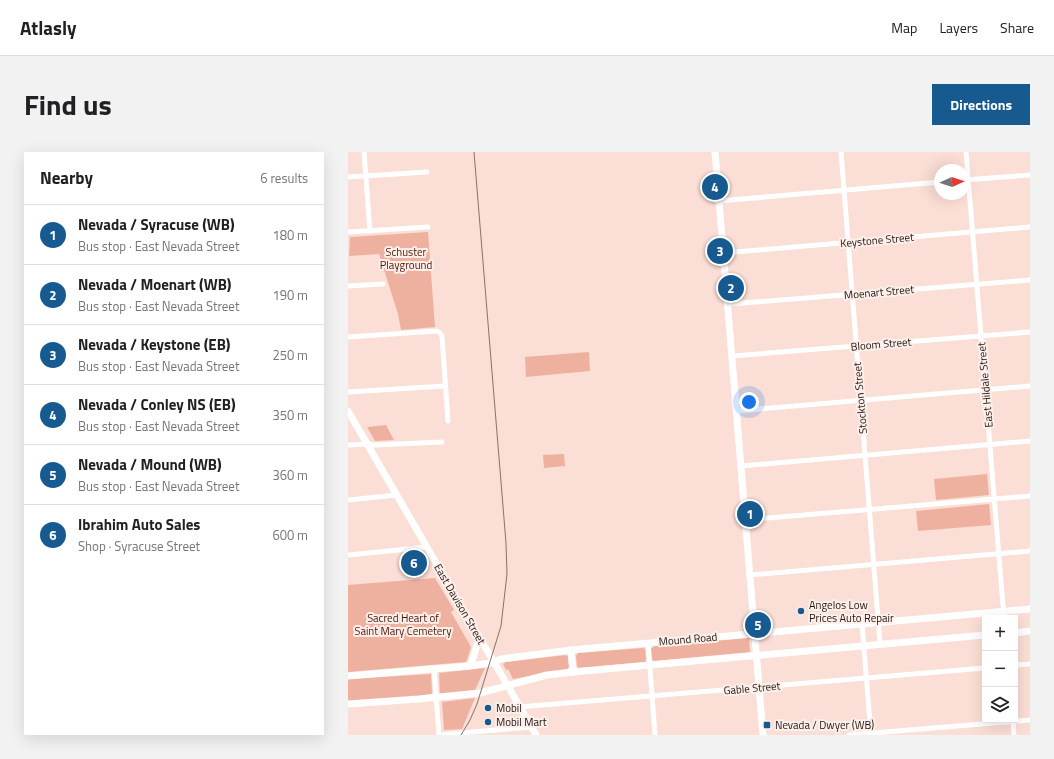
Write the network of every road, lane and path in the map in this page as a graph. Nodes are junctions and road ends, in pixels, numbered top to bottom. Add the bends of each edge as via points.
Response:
1 (364, 152) edge
2 (715, 152) edge
3 (841, 152) edge
4 (966, 152) edge
5 (966, 164) edge
6 (427, 172) dead end
7 (1030, 175) edge
8 (366, 176) junction
9 (348, 177) edge
10 (970, 180) edge
11 (934, 182) edge
12 (844, 190) junction
13 (968, 200) edge
14 (719, 201) junction
15 (428, 227) dead end
16 (1030, 227) edge
17 (370, 231) junction
18 (348, 232) edge
19 (972, 232) junction
20 (848, 242) junction
21 (724, 253) junction
22 (1030, 280) edge
23 (383, 284) dead end
24 (977, 284) junction
25 (348, 286) edge
26 (852, 294) junction
27 (728, 303) junction
28 (1030, 332) edge
29 (981, 336) junction
30 (348, 337) edge
31 (856, 346) junction
32 (732, 356) junction
33 (445, 386) junction
34 (1030, 386) edge
35 (986, 390) junction
36 (348, 392) edge
37 (861, 401) junction
38 (348, 411) edge
39 (736, 411) junction
40 (448, 421) dead end
41 (1030, 441) edge
42 (442, 442) dead end
43 (367, 444) junction
44 (990, 444) junction
45 (348, 445) edge
46 (865, 455) junction
47 (741, 466) junction
48 (397, 495) junction
49 (1030, 496) edge
50 (994, 499) junction
51 (348, 500) edge
52 (869, 510) junction
53 (745, 520) junction
54 (427, 547) junction
55 (1030, 551) edge
56 (999, 553) junction
57 (348, 555) edge
58 (874, 565) junction
59 (749, 575) junction
60 (1030, 609) edge
61 (1004, 615) edge
62 (982, 616) edge
63 (878, 623) junction
64 (862, 624) junction
65 (1030, 631) edge
66 (1018, 633) edge
67 (754, 634) junction
68 (982, 635) edge
69 (479, 637) junction
70 (648, 643) junction
71 (880, 644) junction
72 (863, 646) junction
73 (571, 650) junction
74 (756, 655) junction
75 (494, 662) junction
76 (650, 664) junction
77 (1030, 664) edge
78 (1018, 665) edge
79 (469, 666) junction
80 (982, 668) edge
81 (434, 669) junction
82 (573, 672) junction
83 (348, 676) edge
84 (866, 678) junction
85 (508, 686) junction
86 (759, 687) junction
87 (652, 696) junction
88 (436, 697) junction
89 (348, 704) edge
90 (519, 708) junction
91 (1030, 720) edge
92 (1018, 721) edge
93 (991, 723) edge
94 (1013, 723) edge
95 (531, 727) junction
96 (871, 734) edge
97 (439, 735) edge
98 (536, 735) edge
99 (655, 735) edge
100 (763, 735) edge
101 (849, 735) edge
102 (1014, 735) edge

1 - 8 street
2 - 14 main road
3 - 12 street, Stockton Street
4 - 5 street, East Hildale Street
6 - 8 street
7 - 10 street
8 - 9 street
8 - 17 street
11 - 12 street
12 - 14 street
12 - 20 street, Stockton Street
13 - 19 street, East Hildale Street
14 - 21 main road
15 - 17 street
16 - 19 street, Keystone Street
17 - 18 street
19 - 20 street, Keystone Street
19 - 24 street, East Hildale Street
20 - 21 street, Keystone Street
20 - 26 street, Stockton Street
21 - 27 main road
22 - 24 street, Moenart Street
23 - 25 street
24 - 26 street, Moenart Street
24 - 29 street, East Hildale Street
26 - 27 street, Moenart Street
26 - 31 street, Stockton Street
27 - 32 main road
28 - 29 street, Bloom Street
29 - 31 street, Bloom Street
29 - 35 street, East Hildale Street
30 - 33 street via 437,331 442,336
31 - 32 street, Bloom Street
31 - 37 street, Stockton Street
32 - 39 main road
33 - 36 street
33 - 40 street
34 - 35 street
35 - 37 street
35 - 44 street, East Hildale Street
37 - 39 street
37 - 46 street, Stockton Street
38 - 43 main road, East Davison Street
39 - 47 main road
41 - 44 street
42 - 43 street
43 - 45 street
43 - 48 main road, East Davison Street
44 - 46 street
44 - 50 street, East Hildale Street
46 - 47 street
46 - 52 street, Stockton Street
47 - 53 main road
48 - 51 street
48 - 54 main road, East Davison Street
49 - 50 street
50 - 52 street
50 - 56 street, East Hildale Street
52 - 53 street
52 - 58 street, Stockton Street
53 - 59 main road
54 - 57 street
54 - 69 main road, East Davison Street
55 - 56 street
56 - 58 street
56 - 61 street, East Hildale Street
58 - 59 street
58 - 63 street, Stockton Street
59 - 67 main road
60 - 61 main road, Mound Road
62 - 63 main road, Mound Road
63 - 64 main road, Mound Road
63 - 71 street, Stockton Street
64 - 67 main road, Mound Road
64 - 72 street
65 - 66 main road
67 - 70 main road, Mound Road
67 - 74 main road
68 - 71 main road, Mound Road
69 - 75 main road, East Davison Street
69 - 79 main road
70 - 73 main road, Mound Road
70 - 76 street
71 - 72 main road, Mound Road
72 - 74 main road, Mound Road
72 - 84 street
73 - 75 main road, Mound Road
73 - 82 main road
74 - 76 main road, Mound Road
74 - 86 main road
75 - 79 main road, Mound Road
75 - 85 main road, East Davison Street
76 - 82 main road, Mound Road
76 - 87 street
77 - 78 street
79 - 81 main road, Mound Road
80 - 84 street, Gable Street
81 - 83 main road, Mound Road
81 - 88 street
82 - 85 main road, Mound Road via 547,675
84 - 86 street, Gable Street
84 - 96 street
85 - 88 main road, Mound Road via 480,693
85 - 90 main road, East Davison Street
86 - 87 street, Gable Street
86 - 100 main road
87 - 90 street, Gable Street
87 - 99 street
88 - 89 main road, Mound Road
88 - 97 street
90 - 95 main road, East Davison Street
91 - 92 street
93 - 96 street
94 - 102 street
95 - 97 street
95 - 98 main road, East Davison Street
96 - 101 street

